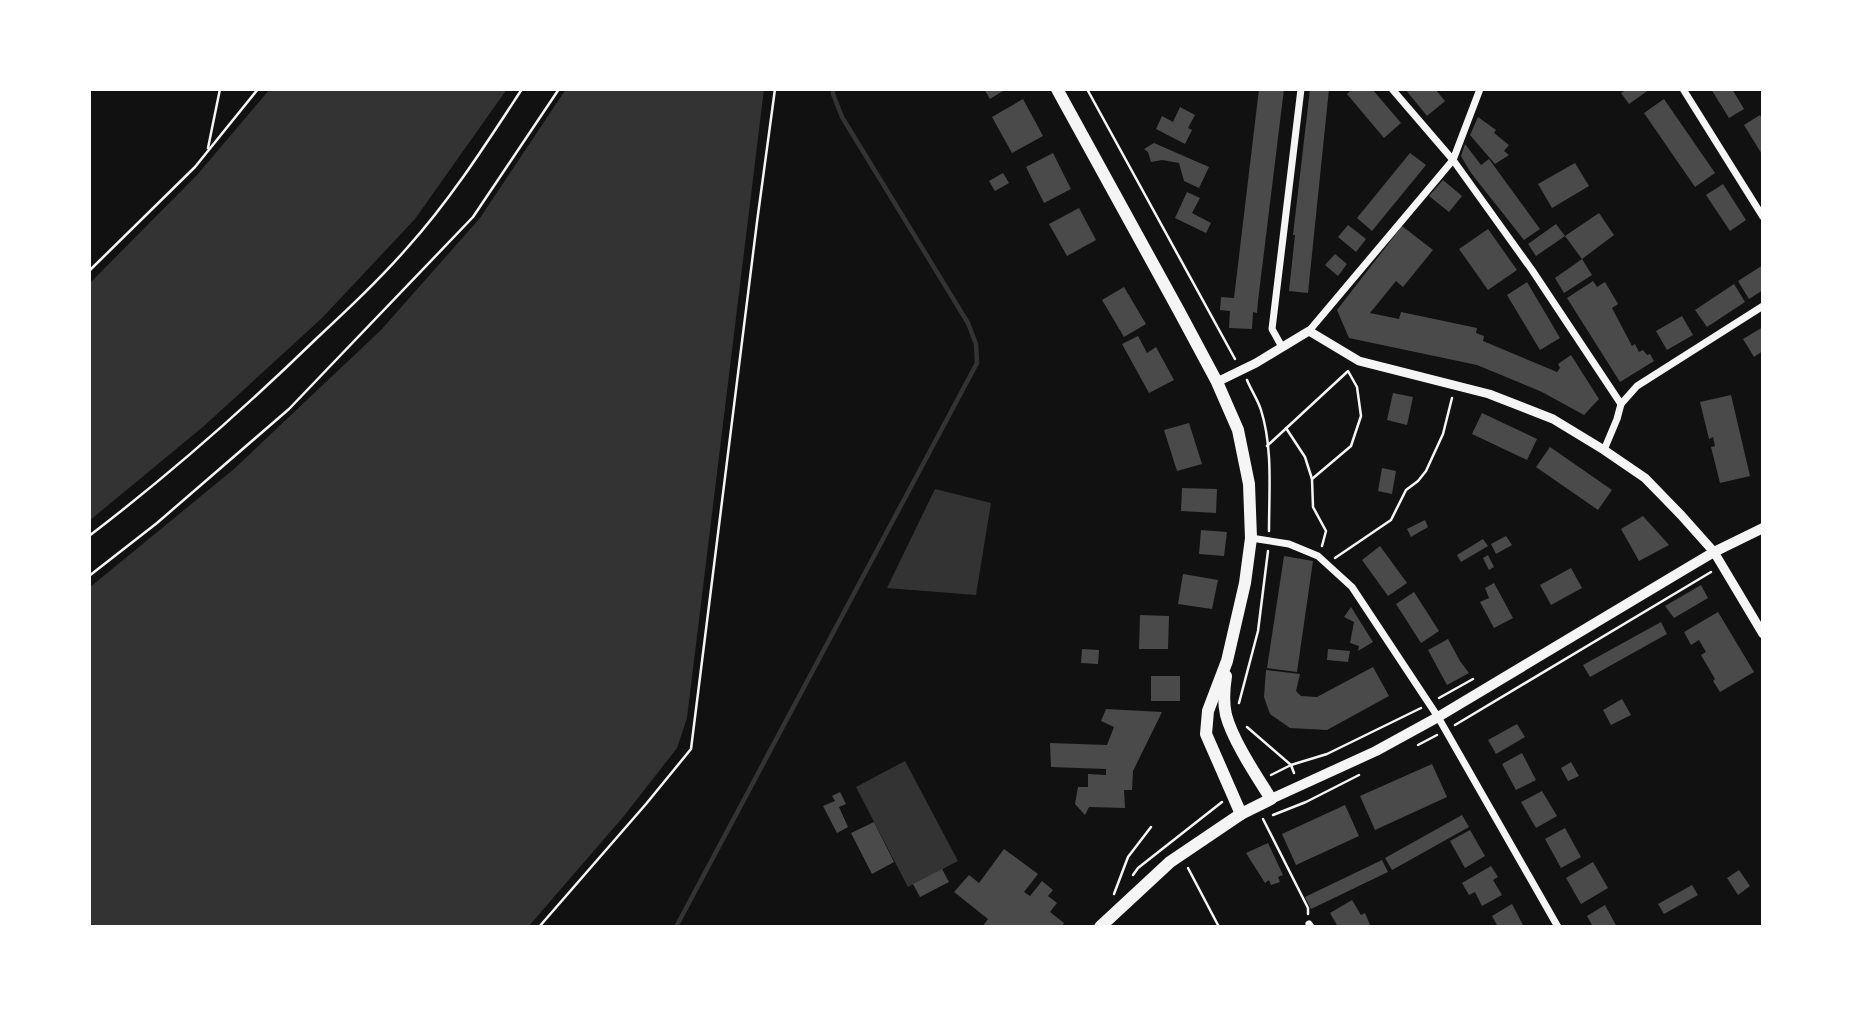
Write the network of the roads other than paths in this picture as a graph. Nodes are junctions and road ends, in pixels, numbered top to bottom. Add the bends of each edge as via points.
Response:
1 (1057, 89) edge
2 (1301, 89) edge
3 (1392, 89) edge
4 (1480, 89) edge
5 (1683, 89) edge
6 (1453, 160) junction
7 (1763, 217) edge
8 (1763, 306) edge
9 (1309, 331) junction
10 (1282, 347) junction
11 (1216, 382) junction
12 (1621, 404) junction
13 (1604, 450) junction
14 (1763, 528) edge
15 (1251, 538) junction
16 (1714, 552) junction
17 (1763, 634) edge
18 (1227, 661) junction
19 (1438, 717) junction
20 (1271, 799) junction
21 (1241, 814) junction
22 (1100, 927) edge
23 (1558, 927) edge

1 - 11 main road
2 - 10 street via 1272,328
3 - 6 street
4 - 6 street
5 - 7 street
6 - 9 street
6 - 12 street
8 - 12 street via 1637,386
9 - 10 street
9 - 13 street via 1359,361 1489,394 1553,419
10 - 11 street
11 - 15 main road via 1238,430 1249,484
12 - 13 street
13 - 16 street via 1645,478
14 - 16 main road
15 - 18 main road
15 - 19 street via 1289,544 1318,556 1352,587
16 - 17 street
16 - 19 main road
18 - 20 main road via 1226,715
18 - 21 main road via 1208,711 1206,734
19 - 20 main road
19 - 23 street
20 - 21 main road
21 - 22 main road via 1170,862

